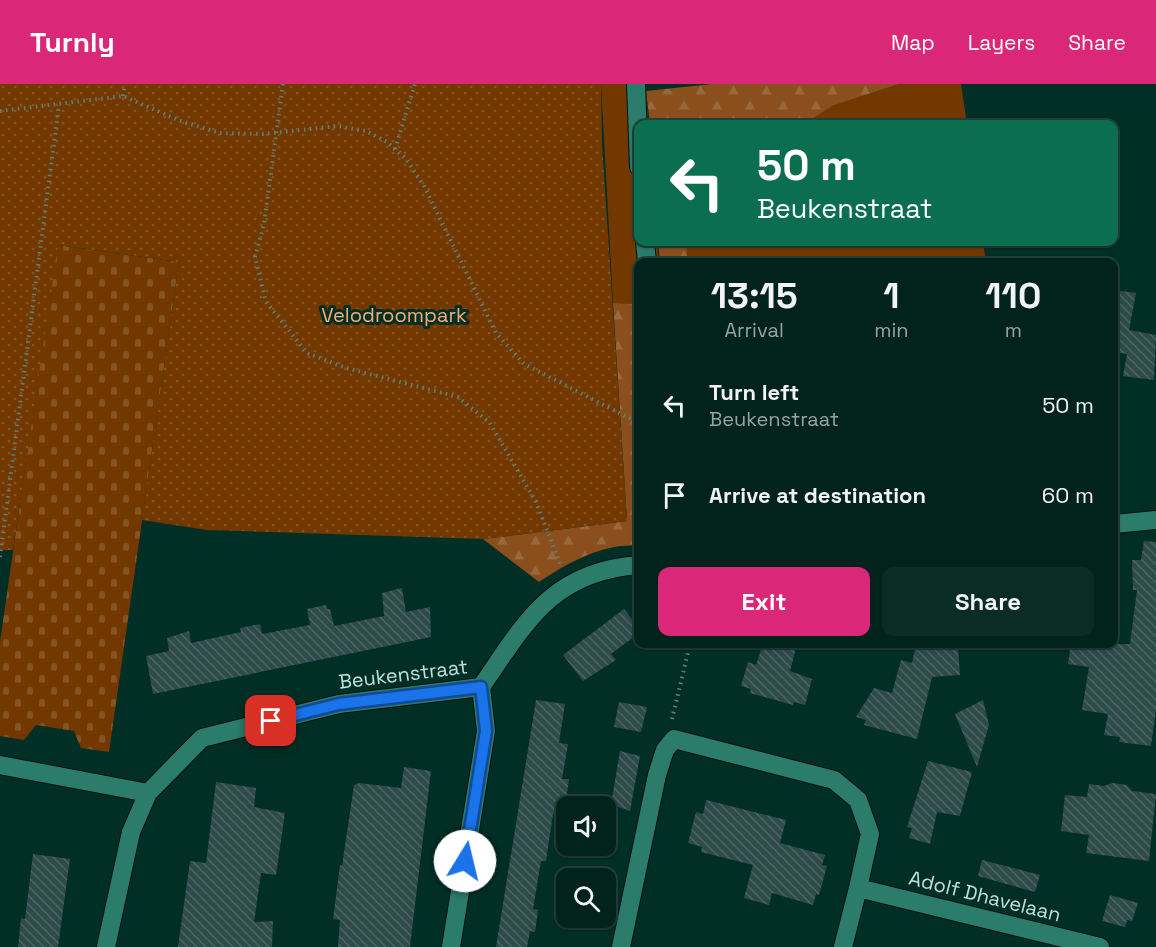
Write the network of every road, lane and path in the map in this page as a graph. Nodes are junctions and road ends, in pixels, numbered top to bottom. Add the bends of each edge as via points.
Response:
1 (124, 84) edge
2 (283, 84) edge
3 (415, 84) edge
4 (636, 84) edge
5 (123, 96) junction
6 (59, 105) junction
7 (0, 111) edge
8 (637, 120) edge
9 (275, 132) junction
10 (395, 149) junction
11 (634, 420) edge
12 (1156, 520) edge
13 (1118, 524) edge
14 (0, 557) edge
15 (634, 566) edge
16 (568, 587) junction
17 (689, 648) edge
18 (481, 687) junction
19 (674, 739) junction
20 (0, 765) edge
21 (148, 793) junction
22 (858, 888) junction
23 (106, 947) edge
24 (452, 947) edge
25 (621, 947) edge
26 (843, 947) edge
27 (1100, 947) edge

1 - 5 path
2 - 9 path
3 - 10 path
4 - 8 street
5 - 6 path
5 - 9 path via 220,133
6 - 7 path
6 - 14 path
9 - 10 path via 338,126 366,131
9 - 16 path via 264,224 255,257 266,302 307,353 346,368 458,397 490,423 536,502
10 - 11 path via 424,186 496,333 524,364
12 - 13 street
15 - 16 street, Beukenstraat via 599,572
16 - 18 street, Beukenstraat via 537,608
17 - 19 path via 670,727
18 - 21 street, Beukenstraat via 339,704 202,738
18 - 24 street via 486,731
19 - 22 street via 834,780 858,800 870,834
19 - 25 street via 657,775
20 - 21 street
21 - 23 street, Beukenstraat via 131,832
22 - 26 street
22 - 27 street, Adolf Dhavelaan

